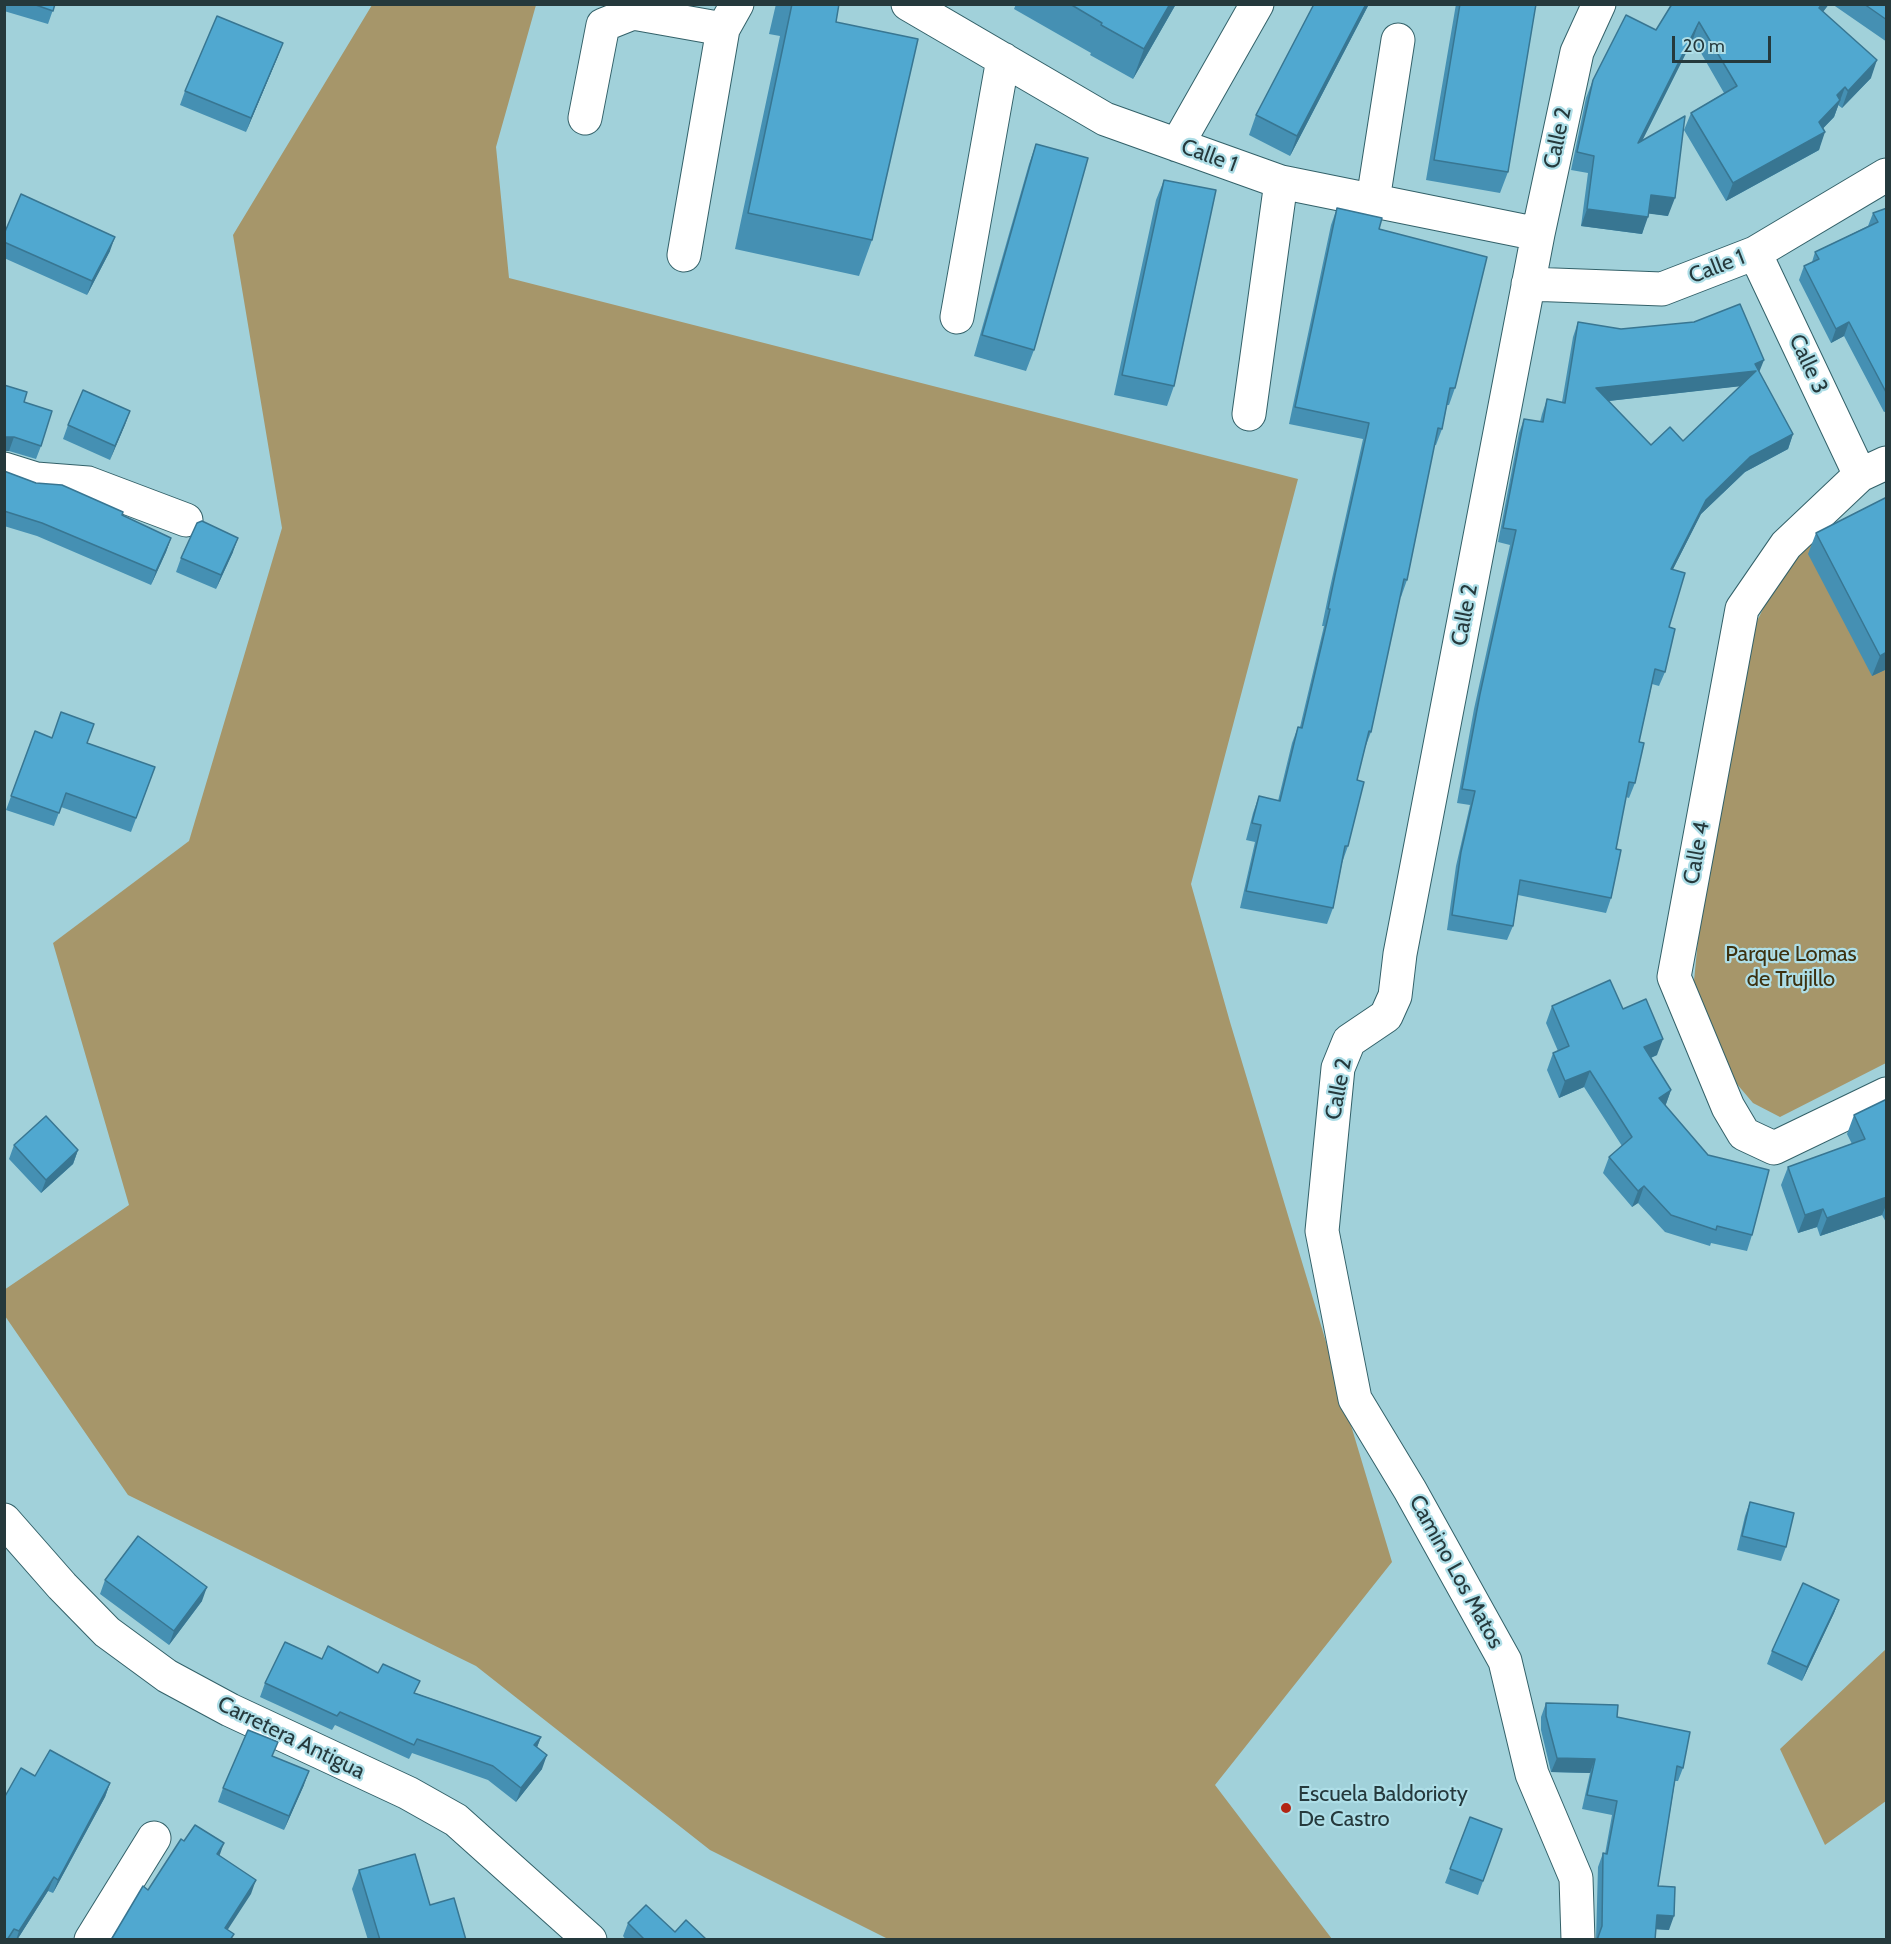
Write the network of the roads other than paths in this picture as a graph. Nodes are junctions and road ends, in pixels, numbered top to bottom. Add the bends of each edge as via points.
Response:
1 (908, 4) edge
2 (1257, 4) edge
3 (1599, 4) edge
4 (951, 15) edge
5 (730, 17) edge
6 (1398, 40) dead end
7 (1003, 59) junction
8 (585, 118) dead end
9 (1177, 145) junction
10 (1887, 175) edge
11 (1281, 182) junction
12 (1373, 200) junction
13 (1538, 234) junction
14 (1755, 253) junction
15 (684, 255) dead end
16 (1528, 284) junction
17 (957, 317) dead end
18 (1249, 414) dead end
19 (4, 469) edge
20 (1873, 469) edge
21 (186, 520) dead end
22 (1887, 1094) edge
23 (1322, 1210) joint
24 (4, 1520) edge
25 (154, 1838) dead end
26 (91, 1940) edge
27 (590, 1940) edge
28 (1578, 1940) edge

1 - 4 street, Calle 1
2 - 9 street
3 - 13 street, Calle 2 via 1577,52
4 - 7 street, Calle 1
5 - 8 street via 633,13 603,25
5 - 15 street
6 - 12 street
7 - 9 street, Calle 1 via 1105,119
7 - 17 street
9 - 11 street, Calle 1
10 - 14 street, Calle 1
11 - 12 street, Calle 1
11 - 18 street
12 - 13 street, Calle 1
13 - 16 street, Calle 2
14 - 16 street, Calle 1 via 1662,289
14 - 20 street, Calle 3
16 - 23 street, Calle 2 via 1395,996 1386,1016 1349,1041 1338,1068
19 - 21 street via 36,479 88,483
20 - 22 street, Calle 4 via 1786,545 1742,609 1674,977 1728,1107 1744,1134 1774,1148
23 - 28 street, Camino Los Matos via 1322,1231 1355,1399 1505,1661 1532,1774 1576,1878
24 - 27 street, Carretera Antigua via 107,1632 167,1676 456,1820
25 - 26 street

